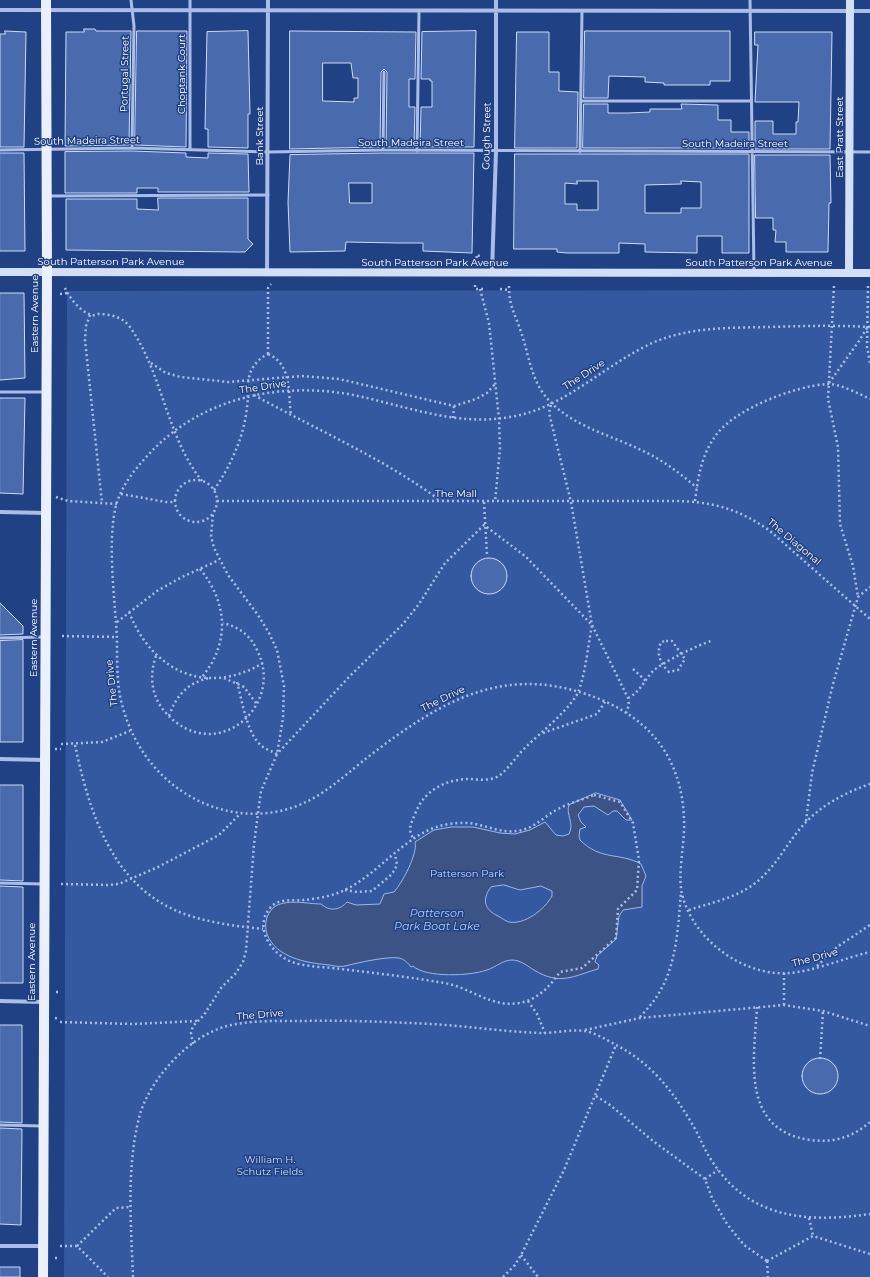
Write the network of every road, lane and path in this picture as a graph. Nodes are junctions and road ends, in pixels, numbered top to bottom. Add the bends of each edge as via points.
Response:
1 (132, 0) edge
2 (190, 0) edge
3 (268, 0) edge
4 (496, 0) edge
5 (750, 0) edge
6 (850, 0) edge
7 (46, 5) edge
8 (0, 10) edge
9 (132, 10) junction
10 (190, 10) junction
11 (268, 10) junction
12 (419, 11) junction
13 (496, 11) junction
14 (582, 11) junction
15 (750, 11) junction
16 (850, 11) junction
17 (870, 11) edge
18 (384, 72) dead end
19 (581, 101) junction
20 (751, 101) junction
21 (132, 148) junction
22 (47, 149) junction
23 (190, 149) junction
24 (0, 150) edge
25 (383, 150) junction
26 (417, 150) junction
27 (496, 151) junction
28 (268, 152) junction
29 (580, 152) junction
30 (752, 152) junction
31 (850, 152) junction
32 (870, 152) edge
33 (268, 195) junction
34 (47, 196) junction
35 (480, 256) dead end
36 (476, 258) dead end
37 (0, 272) edge
38 (47, 272) junction
39 (267, 272) junction
40 (492, 273) junction
41 (754, 273) junction
42 (849, 273) junction
43 (870, 274) edge
44 (271, 284) dead end
45 (475, 285) dead end
46 (509, 286) dead end
47 (834, 286) dead end
48 (868, 286) dead end
49 (65, 288) dead end
50 (480, 289) junction
51 (500, 289) dead end
52 (485, 290) dead end
53 (509, 290) junction
54 (67, 293) junction
55 (60, 294) dead end
56 (90, 315) junction
57 (832, 325) junction
58 (869, 327) edge
59 (268, 354) junction
60 (151, 363) junction
61 (870, 363) edge
62 (287, 377) junction
63 (248, 381) junction
64 (495, 384) junction
65 (828, 384) junction
66 (288, 391) junction
67 (0, 392) edge
68 (47, 392) junction
69 (254, 395) junction
70 (248, 396) junction
71 (870, 399) edge
72 (552, 404) junction
73 (454, 406) junction
74 (291, 416) junction
75 (453, 418) junction
76 (499, 419) junction
77 (176, 430) junction
78 (202, 481) junction
79 (697, 488) junction
80 (214, 490) junction
81 (120, 494) junction
82 (62, 500) dead end
83 (218, 501) junction
84 (695, 501) junction
85 (175, 502) junction
86 (442, 502) junction
87 (484, 502) junction
88 (495, 502) junction
89 (571, 502) junction
90 (102, 503) junction
91 (117, 504) junction
92 (0, 512) edge
93 (46, 513) junction
94 (213, 514) junction
95 (484, 525) junction
96 (486, 556) dead end
97 (219, 560) junction
98 (200, 569) junction
99 (870, 587) edge
100 (858, 597) junction
101 (856, 606) junction
102 (129, 612) junction
103 (870, 619) edge
104 (116, 623) junction
105 (223, 623) junction
106 (592, 625) junction
107 (62, 636) dead end
108 (46, 637) junction
109 (117, 637) junction
110 (0, 638) edge
111 (711, 641) dead end
112 (682, 654) junction
113 (156, 656) junction
114 (262, 663) junction
115 (663, 665) junction
116 (634, 669) dead end
117 (202, 677) junction
118 (214, 677) junction
119 (224, 677) junction
120 (646, 681) junction
121 (237, 682) junction
122 (578, 692) junction
123 (628, 698) junction
124 (605, 702) junction
125 (256, 703) junction
126 (626, 713) junction
127 (169, 717) junction
128 (246, 717) junction
129 (130, 731) junction
130 (543, 733) junction
131 (61, 744) dead end
132 (75, 745) junction
133 (55, 749) dead end
134 (61, 749) dead end
135 (277, 754) junction
136 (0, 760) edge
137 (45, 760) junction
138 (870, 784) edge
139 (241, 813) junction
140 (258, 815) junction
141 (806, 821) junction
142 (414, 839) junction
143 (395, 854) junction
144 (130, 879) junction
145 (0, 883) edge
146 (45, 884) junction
147 (61, 884) dead end
148 (344, 890) junction
149 (681, 892) junction
150 (688, 910) junction
151 (870, 925) edge
152 (248, 928) junction
153 (263, 929) junction
154 (870, 952) edge
155 (815, 967) junction
156 (784, 973) junction
157 (56, 992) dead end
158 (61, 992) dead end
159 (528, 1001) junction
160 (0, 1002) edge
161 (44, 1002) junction
162 (784, 1005) junction
163 (757, 1007) junction
164 (823, 1011) junction
165 (55, 1018) dead end
166 (640, 1018) junction
167 (197, 1021) junction
168 (870, 1026) edge
169 (585, 1030) junction
170 (545, 1033) junction
171 (193, 1044) junction
172 (616, 1045) junction
173 (820, 1059) dead end
174 (596, 1096) junction
175 (870, 1122) edge
176 (0, 1125) edge
177 (44, 1126) junction
178 (718, 1170) junction
179 (705, 1179) junction
180 (131, 1207) junction
181 (870, 1214) edge
182 (809, 1218) junction
183 (813, 1236) junction
184 (0, 1246) edge
185 (43, 1246) junction
186 (60, 1246) dead end
187 (77, 1246) junction
188 (870, 1254) edge
189 (521, 1255) junction
190 (55, 1258) dead end
191 (60, 1258) dead end
192 (767, 1261) junction
193 (43, 1277) edge
194 (108, 1277) edge
195 (133, 1277) edge
196 (503, 1277) edge
197 (538, 1277) edge
198 (768, 1277) edge

1 - 9 lane, Portugal Street
2 - 10 lane, Choptank Court
3 - 11 street, Bank Street
4 - 13 street, Gough Street
5 - 15 lane
6 - 16 street, East Pratt Street
7 - 8 street
7 - 9 street
7 - 22 main road, Eastern Avenue
9 - 10 street
9 - 21 lane, Portugal Street
10 - 11 street
10 - 23 lane, Choptank Court
11 - 12 street
11 - 28 street, Bank Street
12 - 13 street
12 - 26 lane
13 - 14 street
13 - 27 street, Gough Street
14 - 15 street
14 - 19 lane
15 - 16 street
15 - 20 lane
16 - 17 street
16 - 31 street, East Pratt Street
18 - 25 lane
19 - 20 lane
19 - 29 lane
20 - 30 lane
21 - 22 lane, South Madeira Street
21 - 23 lane, South Madeira Street
22 - 24 lane, South Madeira Street
22 - 34 main road, Eastern Avenue
23 - 28 lane, South Madeira Street
25 - 26 lane, South Madeira Street
25 - 28 lane, South Madeira Street
26 - 27 lane, South Madeira Street
27 - 29 lane, South Madeira Street
27 - 40 street, Gough Street
28 - 33 street, Bank Street
29 - 30 lane, South Madeira Street
30 - 31 lane, South Madeira Street
30 - 41 lane
31 - 32 lane, South Madeira Street
31 - 42 street, East Pratt Street
33 - 34 lane
33 - 39 street, Bank Street
34 - 38 main road, Eastern Avenue
35 - 36 path via 476,255
37 - 38 street, South Patterson Park Avenue
38 - 39 street, South Patterson Park Avenue
38 - 68 main road, Eastern Avenue
39 - 40 street, South Patterson Park Avenue
40 - 41 street, South Patterson Park Avenue
41 - 42 street, South Patterson Park Avenue
42 - 43 street, South Patterson Park Avenue
44 - 59 path via 268,288
45 - 50 path via 475,289
46 - 53 path
47 - 57 path
48 - 58 path
49 - 54 path
50 - 52 path
50 - 64 path via 489,324
51 - 53 path
53 - 72 path via 508,298 521,332 529,366 541,390
54 - 55 path
54 - 56 path
56 - 60 path via 113,316 129,325
56 - 90 path via 85,340
57 - 58 path, The Drive
57 - 65 path
57 - 72 path, The Drive via 718,328 672,336 651,343 624,358
58 - 61 path via 867,347
58 - 65 path
59 - 62 path via 283,364
59 - 63 path via 255,363
60 - 63 path via 166,373 181,377 228,382
60 - 77 path via 168,415
62 - 63 path
62 - 66 path
62 - 73 path via 339,379
63 - 70 path
64 - 73 path via 487,393 476,399
64 - 76 path
65 - 71 path
65 - 79 path via 771,399 751,407 730,421 714,436 704,455
65 - 100 path via 828,399 838,447 840,524 853,566
66 - 69 path, The Drive
66 - 74 path
66 - 75 path, The Drive via 345,394
67 - 68 lane
68 - 93 main road, Eastern Avenue
69 - 70 path, The Drive
69 - 74 path
70 - 77 path, The Drive via 202,412
70 - 80 path via 237,447 228,470
72 - 76 path, The Drive via 532,412
72 - 79 path via 577,422 675,469
72 - 89 path via 549,413
73 - 75 path
74 - 86 path via 380,460
75 - 76 path, The Drive
76 - 88 path via 500,448
77 - 78 path via 195,472
77 - 81 path, The Drive via 163,439 138,467
78 - 80 path
78 - 85 path via 184,484 178,491
79 - 84 path
80 - 83 path
81 - 85 path
81 - 91 path, The Drive
82 - 90 path
83 - 86 path, The Mall
83 - 94 path
84 - 89 path, The Mall
84 - 101 path, The Diagonal via 716,504 753,518
85 - 94 path via 180,515 191,522 208,519
86 - 87 path, The Mall
87 - 88 path, The Mall
87 - 95 path
88 - 89 path, The Mall
89 - 106 path
90 - 91 path
91 - 104 path, The Drive via 112,543
92 - 93 street
93 - 108 main road, Eastern Avenue
94 - 97 path via 211,536
95 - 96 path
95 - 106 path via 525,556
95 - 135 path via 445,563 403,624
97 - 98 path
97 - 135 path via 258,615 277,650 284,686 283,718
98 - 102 path via 182,576
98 - 105 path via 214,590
99 - 100 path
100 - 101 path
101 - 103 path, The Diagonal
101 - 141 path via 819,737
102 - 104 path
102 - 113 path via 142,639
104 - 109 path, The Drive
105 - 114 path via 250,638
105 - 117 path via 215,659
106 - 122 path
106 - 123 path
107 - 109 path
108 - 110 lane
108 - 137 main road, Eastern Avenue
109 - 129 path, The Drive via 119,686
111 - 112 path
112 - 115 path
112 - 115 path via 685,659 678,670 669,672
112 - 115 path via 672,641 661,642 658,650
113 - 117 path via 175,668
113 - 127 path via 153,665 153,685 158,703
114 - 119 path via 247,671
114 - 125 path via 263,686
115 - 120 path
116 - 120 path
117 - 118 path
118 - 119 path
118 - 127 path via 201,680 183,690
119 - 121 path
120 - 123 path
121 - 125 path via 250,693
121 - 128 path
122 - 124 path, The Drive
122 - 130 path
122 - 140 path, The Drive via 520,684 496,686 471,693 431,712 406,728 314,798 278,812
123 - 126 path
124 - 126 path, The Drive
124 - 130 path via 597,714
125 - 128 path
126 - 149 path, The Drive via 659,742 680,783 684,819
127 - 128 path via 183,728 200,734 229,730
128 - 135 path via 256,740
129 - 132 path via 102,742
129 - 139 path, The Drive via 141,751 159,773 178,789 200,802
130 - 142 path via 526,746 500,775 485,780 446,782 432,791 416,810 409,832
131 - 132 path
132 - 144 path via 92,809 109,848
133 - 134 path
135 - 140 path via 261,791
136 - 137 street
137 - 146 main road, Eastern Avenue
138 - 141 path via 847,791
139 - 140 path, The Drive
139 - 144 path via 219,835
140 - 152 path
141 - 150 path via 770,870 755,884 742,893
142 - 143 path
142 - 159 path via 439,826 454,824 473,824 516,832 536,825 557,810 594,795 620,802 633,823 639,860 637,890 618,909 616,938 582,968 560,972 545,990
143 - 148 path via 373,872
143 - 148 path via 396,865 392,874 372,891
144 - 147 path via 119,884 107,885
144 - 152 path via 142,890 177,911
145 - 146 lane
146 - 161 main road, Eastern Avenue
148 - 153 path via 317,898 278,902 266,912
149 - 150 path, The Drive
149 - 166 path via 678,936 665,982
150 - 156 path, The Drive via 704,935 720,950 744,965 761,971
151 - 155 path
152 - 153 path
152 - 167 path via 243,962
153 - 159 path via 270,945 293,962 447,983 500,1003 517,1004
154 - 155 path, The Drive
155 - 156 path, The Drive
156 - 162 path
157 - 158 path
159 - 170 path
160 - 161 street
161 - 177 main road, Eastern Avenue
162 - 163 path, The Drive
162 - 164 path, The Drive
163 - 166 path, The Drive
163 - 175 path via 753,1067 758,1103 768,1118 782,1131 800,1139 822,1142 840,1139 859,1131
164 - 168 path, The Drive
164 - 173 path
165 - 167 path via 133,1024
166 - 169 path, The Drive
167 - 171 path via 191,1033
169 - 170 path, The Drive
169 - 172 path
170 - 171 path, The Drive via 358,1020 280,1021 226,1026
171 - 180 path, The Drive via 183,1050 168,1066 150,1090 141,1112 133,1159
172 - 174 path
172 - 178 path via 642,1060 663,1082 680,1104
174 - 179 path
174 - 189 path via 564,1170
176 - 177 lane
177 - 185 main road, Eastern Avenue
178 - 179 path
178 - 182 path via 741,1195 761,1206 783,1214
179 - 192 path via 712,1198 727,1224 744,1245
180 - 187 path via 116,1208
180 - 195 path, The Drive
181 - 182 path
182 - 183 path
183 - 188 path
183 - 192 path
184 - 185 street
185 - 193 main road, Eastern Avenue
186 - 187 path
187 - 194 path
189 - 196 path
189 - 197 path
190 - 191 path
192 - 198 path

